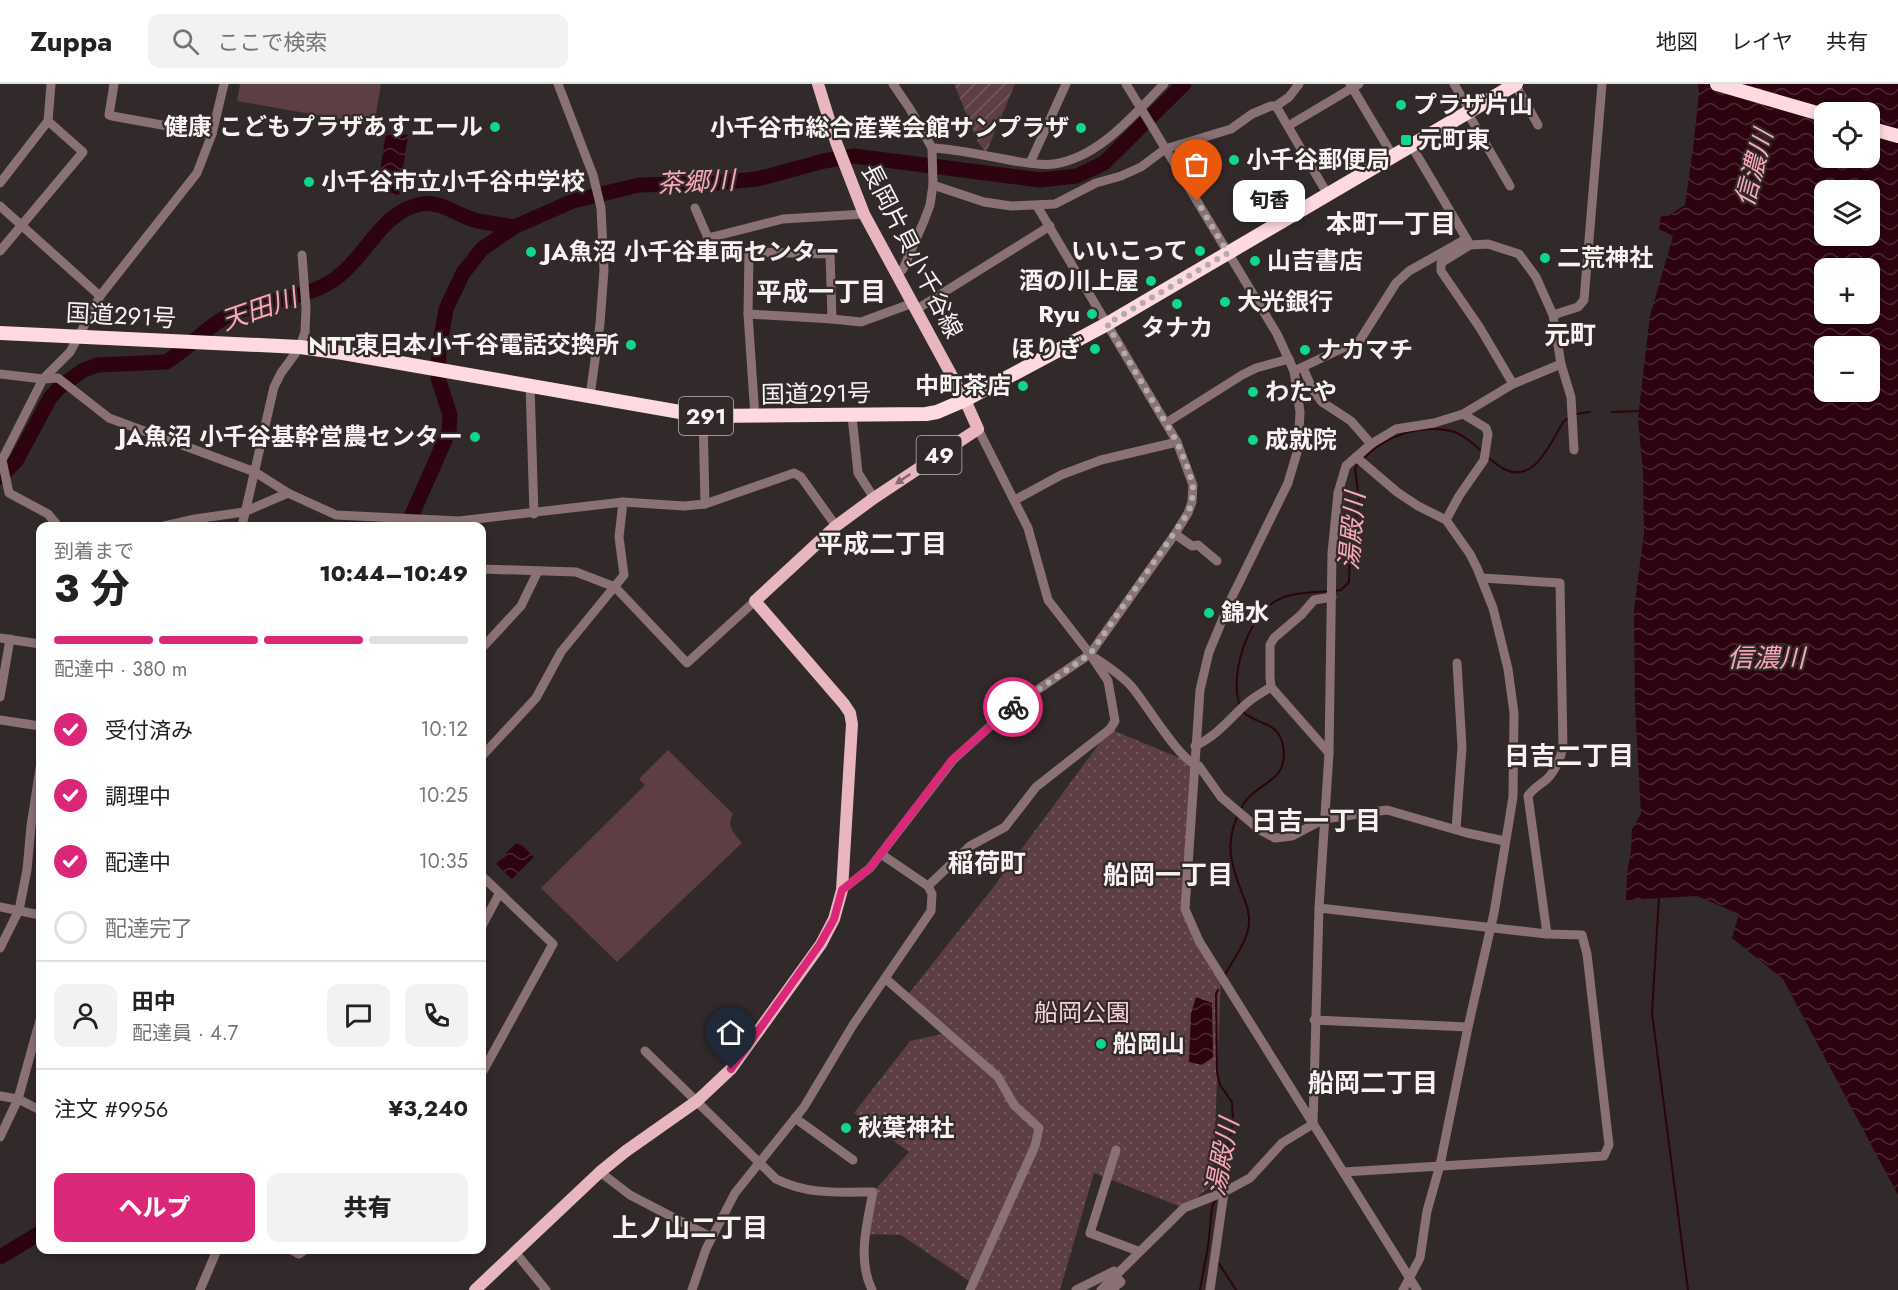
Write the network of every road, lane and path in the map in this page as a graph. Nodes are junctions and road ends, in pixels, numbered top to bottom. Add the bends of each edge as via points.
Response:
1 (51, 84) edge
2 (114, 84) edge
3 (224, 84) edge
4 (558, 84) edge
5 (818, 84) edge
6 (894, 84) edge
7 (1126, 84) edge
8 (1164, 84) edge
9 (1299, 84) edge
10 (1454, 84) edge
11 (1516, 84) edge
12 (1602, 84) edge
13 (1717, 84) edge
14 (1062, 85) edge
15 (1354, 85) edge
16 (1276, 106) junction
17 (1468, 112) junction
18 (1814, 112) edge
19 (48, 121) junction
20 (1538, 125) dead end
21 (1288, 126) junction
22 (1880, 131) edge
23 (213, 134) junction
24 (1898, 136) edge
25 (1411, 145) junction
26 (1165, 149) junction
27 (932, 150) junction
28 (1393, 156) junction
29 (1030, 163) junction
30 (0, 183) edge
31 (933, 185) junction
32 (1510, 186) dead end
33 (1328, 195) junction
34 (0, 206) edge
35 (1037, 206) junction
36 (695, 208) dead end
37 (864, 214) junction
38 (22, 225) junction
39 (1050, 226) junction
40 (1468, 242) junction
41 (0, 251) edge
42 (1228, 253) junction
43 (302, 255) dead end
44 (897, 275) junction
45 (100, 296) junction
46 (915, 306) junction
47 (748, 314) junction
48 (1553, 315) junction
49 (832, 319) junction
50 (1107, 324) junction
51 (0, 333) edge
52 (78, 337) junction
53 (300, 347) junction
54 (1289, 359) junction
55 (1561, 364) junction
56 (1298, 370) junction
57 (0, 374) edge
58 (43, 379) junction
59 (1513, 384) junction
60 (530, 385) junction
61 (590, 396) junction
62 (965, 400) junction
63 (1463, 414) junction
64 (703, 416) junction
65 (852, 416) junction
66 (755, 417) junction
67 (1166, 423) junction
68 (978, 429) junction
69 (1177, 442) junction
70 (1371, 444) junction
71 (1574, 450) dead end
72 (1359, 460) junction
73 (255, 472) junction
74 (9, 493) junction
75 (288, 493) junction
76 (874, 498) junction
77 (0, 499) edge
78 (1015, 500) junction
79 (623, 502) junction
80 (705, 504) junction
81 (244, 512) junction
82 (534, 514) junction
83 (1446, 520) junction
84 (55, 522) edge
85 (182, 522) edge
86 (243, 522) edge
87 (836, 526) junction
88 (1175, 534) junction
89 (1217, 561) dead end
90 (486, 569) edge
91 (538, 571) junction
92 (1482, 578) junction
93 (615, 588) junction
94 (1332, 593) junction
95 (755, 601) junction
96 (5, 639) edge
97 (36, 643) edge
98 (486, 644) edge
99 (1090, 654) junction
100 (1457, 663) dead end
101 (1271, 687) junction
102 (0, 697) edge
103 (0, 720) edge
104 (36, 725) edge
105 (1195, 746) junction
106 (486, 752) edge
107 (1329, 753) junction
108 (1193, 765) junction
109 (36, 794) edge
110 (1528, 796) junction
111 (1513, 797) junction
112 (1324, 819) junction
113 (1456, 830) junction
114 (1505, 841) junction
115 (881, 854) junction
116 (486, 880) edge
117 (928, 886) junction
118 (842, 890) junction
119 (500, 894) junction
120 (0, 907) edge
121 (1319, 908) junction
122 (19, 910) junction
123 (36, 914) edge
124 (486, 919) edge
125 (1491, 928) junction
126 (1547, 934) junction
127 (0, 948) edge
128 (886, 979) junction
129 (1314, 1020) junction
130 (1468, 1027) junction
131 (36, 1034) edge
132 (645, 1051) dead end
133 (486, 1065) edge
134 (0, 1096) edge
135 (18, 1099) junction
136 (697, 1101) junction
137 (36, 1108) edge
138 (795, 1118) junction
139 (1313, 1124) junction
140 (0, 1137) edge
141 (1116, 1150) dead end
142 (853, 1160) dead end
143 (758, 1163) junction
144 (1440, 1165) junction
145 (600, 1172) junction
146 (1344, 1172) junction
147 (1223, 1193) junction
148 (711, 1237) junction
149 (1138, 1251) junction
150 (515, 1252) junction
151 (215, 1254) edge
152 (1117, 1272) junction
153 (1410, 1278) junction
154 (200, 1290) edge
155 (475, 1290) edge
156 (546, 1290) edge
157 (692, 1290) edge
158 (872, 1290) edge
159 (970, 1290) edge
160 (1076, 1290) edge
161 (1101, 1290) edge
162 (1111, 1290) edge
163 (1210, 1290) edge
164 (1403, 1290) edge
165 (1418, 1290) edge

1 - 19 street
2 - 23 street via 109,115 112,117
3 - 23 street
4 - 61 street via 601,208 604,270
5 - 37 main road, 長岡片貝小千谷線
6 - 27 street
7 - 26 street, bridge
8 - 29 street via 1096,148 1054,164
9 - 16 street
10 - 17 street
11 - 17 highway, 国道291号 / 291
11 - 20 street
12 - 48 street via 1584,300 1578,307
13 - 18 highway
14 - 29 street
15 - 21 street
15 - 28 street
16 - 21 street
16 - 26 street via 1252,114 1230,129
17 - 25 highway, 国道291号 / 291
17 - 32 street
19 - 30 street
19 - 38 street via 83,152
21 - 33 street
22 - 24 highway
23 - 45 street via 197,173
25 - 28 highway, 国道291号 / 291
25 - 40 street
26 - 35 street via 1121,176 1096,183 1055,204
26 - 42 street
27 - 29 street via 957,149
27 - 31 street
28 - 33 highway, 国道291号 / 291
31 - 35 street via 984,202
31 - 44 street via 924,221
33 - 42 highway, 国道291号 / 291
34 - 38 street
35 - 39 street
36 - 37 street via 708,238 783,219
37 - 44 main road, 長岡片貝小千谷線
38 - 41 street
38 - 45 street
39 - 46 street
39 - 50 street
40 - 48 street via 1519,254 1536,277
40 - 56 street via 1409,271 1396,283 1360,340
40 - 59 street via 1440,263 1441,271
42 - 50 highway, 国道291号 / 291
42 - 54 street
43 - 53 street via 306,308
44 - 46 main road, 長岡片貝小千谷線
45 - 52 street
46 - 49 street via 861,322
46 - 62 main road, 長岡片貝小千谷線
47 - 49 street
47 - 49 street via 749,252 830,254
47 - 66 street
48 - 55 street
50 - 62 highway, 国道291号 / 291
50 - 67 street
51 - 52 highway, 国道291号 / 291
52 - 53 highway, 国道291号 / 291
52 - 58 street via 70,352
53 - 60 highway, 国道291号 / 291
53 - 73 street via 274,387
54 - 56 street
54 - 67 street via 1242,375
55 - 59 street
55 - 71 street via 1571,397
56 - 70 street via 1322,402 1351,421
56 - 105 street via 1298,448 1288,483 1209,652 1200,690
57 - 58 street
58 - 73 street via 58,378 109,418
58 - 74 street via 2,460
59 - 63 street
60 - 61 highway, 国道291号 / 291
60 - 82 street
61 - 64 highway, 国道291号 / 291
62 - 65 highway, 国道291号 / 291 via 926,414
62 - 68 main road, 49
63 - 70 street via 1396,429
63 - 83 street via 1486,428 1486,450 1484,460
64 - 66 highway, 国道291号 / 291
64 - 80 street
65 - 66 highway, 国道291号 / 291
65 - 76 street via 858,473
67 - 69 street
68 -> 76 main road, 49
68 - 78 street
69 - 78 street via 1101,460 1061,475
69 - 88 street via 1193,485 1188,513
70 - 72 street
72 - 83 street via 1397,492
72 - 94 street via 1346,466 1338,493
73 - 75 street
73 - 81 street
74 - 77 street
74 - 84 street via 48,514
75 - 81 street
75 - 82 street via 336,515 459,521
76 - 87 main road, 49
78 - 99 street via 1028,528 1048,600
79 - 80 street
79 - 82 street
79 - 93 street via 619,537 624,575
80 - 87 street via 794,473 801,477
81 - 85 street
81 - 86 street
83 - 92 street
87 - 95 main road, 49
88 - 89 street via 1192,546 1198,545
88 - 99 street
90 - 91 street
91 - 93 street via 576,572
91 - 98 street via 522,606
92 - 110 street via 1560,583 1563,748 1551,774
92 - 111 street via 1509,680 1515,727
93 - 95 street via 687,663
93 - 106 street via 561,652 536,698
94 - 101 street via 1314,600 1274,638 1269,657
94 - 107 street
95 - 118 main road via 850,714
96 - 97 street
96 - 102 street
99 - 108 street via 1129,684
99 - 115 street via 1008,710 952,760
99 - 117 street via 1108,681 1115,721 1110,729 1036,788 1005,827 970,846
100 - 113 street via 1462,747
101 - 105 street via 1244,706 1210,739
101 - 107 street
103 - 104 street
105 - 108 street
107 - 112 street
108 - 112 street via 1199,766 1221,797 1275,838 1292,836
108 - 139 street via 1185,909 1199,942
109 - 122 street
110 - 111 street
110 - 126 street
111 - 114 street
112 - 113 street via 1387,810
112 - 121 street
113 - 114 street
114 - 125 street
115 - 117 street
115 - 118 street
116 - 119 street
117 - 128 street via 932,894 931,911
118 - 136 main road via 834,919 820,944 731,1069
119 - 124 street
119 - 133 street via 553,944
120 - 122 street
121 - 125 street
121 - 129 street
122 - 123 street
122 - 127 street
125 - 126 street
125 - 130 street
126 - 144 street via 1582,935 1587,954 1609,1145 1604,1156
128 - 138 street
128 - 159 street via 998,1077 1014,1105 1040,1128
129 - 130 street
129 - 139 street
130 - 144 street
131 - 135 street
132 - 136 street
134 - 135 street
135 - 137 street
135 - 140 street
136 - 143 street
136 - 145 main road
138 - 142 street
138 - 143 street
139 - 146 street
139 - 147 street via 1282,1143 1250,1178
141 - 149 street via 1090,1233
143 - 148 street via 735,1193
143 - 158 street via 776,1179 811,1192 873,1192 864,1249
144 - 146 street
144 - 153 street via 1427,1211 1420,1258
145 - 148 street via 630,1195
145 - 150 main road
146 - 153 street
147 - 149 street via 1184,1208
147 - 163 street
148 - 157 street
149 - 152 street
150 - 155 main road
150 - 156 street
151 - 154 street
152 - 160 street
152 - 161 street
152 - 162 street via 1121,1282
153 - 164 street
153 - 165 street

